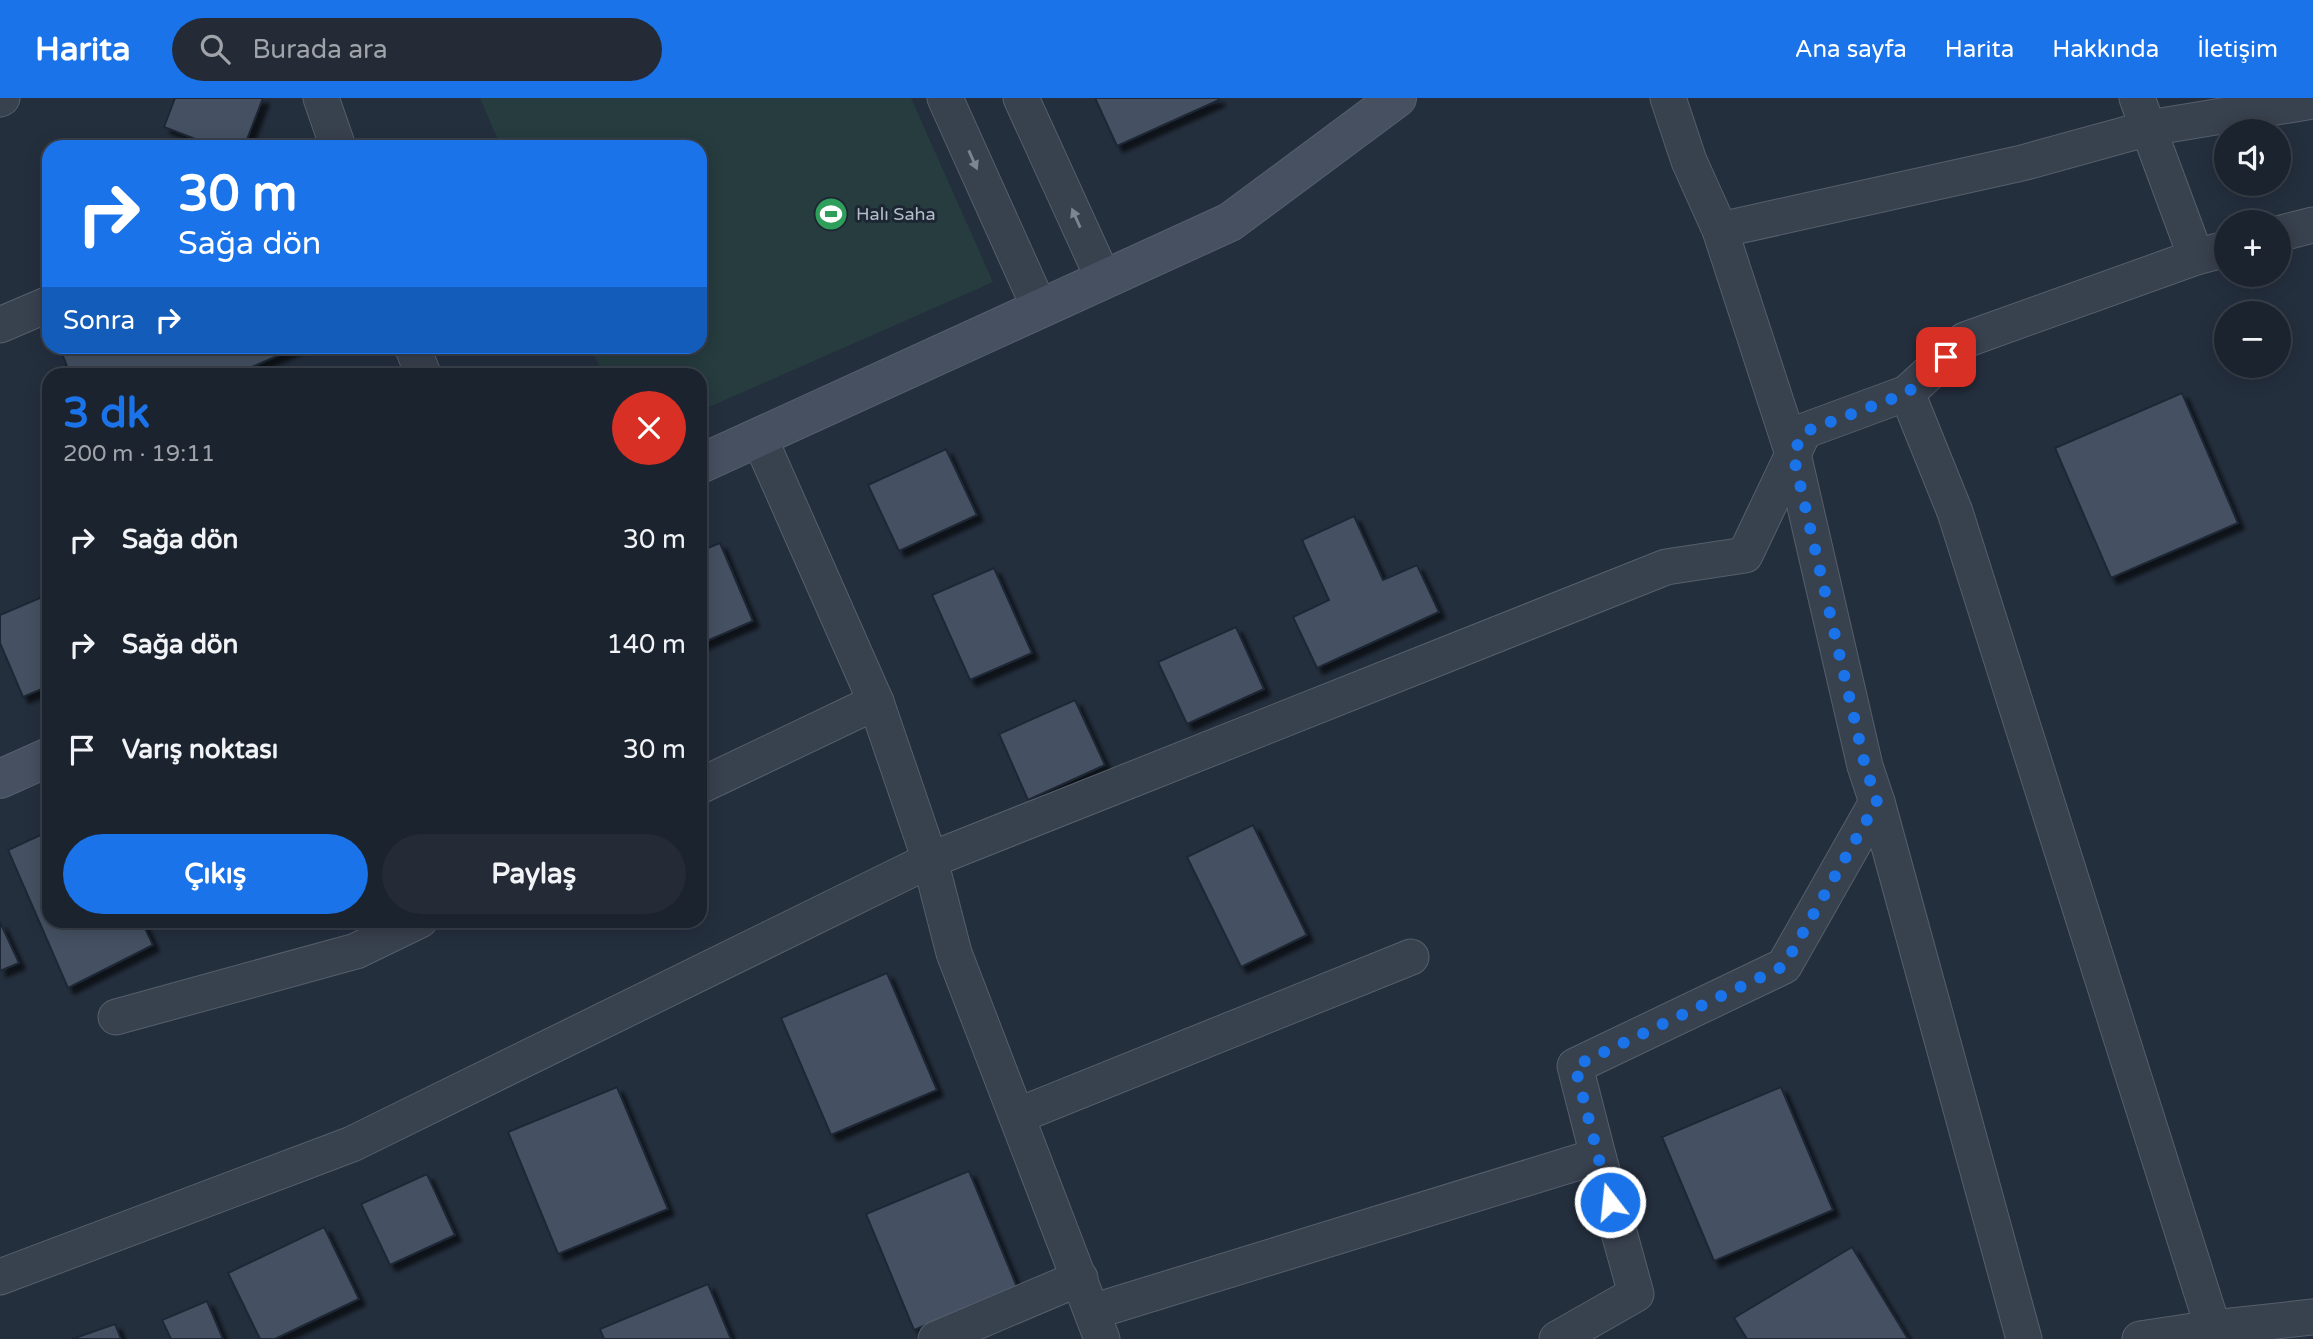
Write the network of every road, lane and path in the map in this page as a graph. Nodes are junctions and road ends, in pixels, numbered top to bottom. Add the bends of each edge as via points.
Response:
1 (321, 98) edge
2 (945, 98) edge
3 (1021, 98) edge
4 (1397, 98) edge
5 (1668, 98) edge
6 (2313, 101) edge
7 (2143, 113) edge
8 (336, 140) edge
9 (2313, 225) edge
10 (1720, 230) junction
11 (2291, 231) edge
12 (2211, 253) edge
13 (1104, 280) junction
14 (42, 307) edge
15 (1040, 309) junction
16 (0, 324) edge
17 (1907, 393) junction
18 (759, 437) junction
19 (1793, 454) junction
20 (707, 461) edge
21 (876, 702) junction
22 (42, 760) edge
23 (0, 779) edge
24 (707, 783) edge
25 (1877, 802) junction
26 (930, 860) junction
27 (403, 928) edge
28 (1411, 957) dead end
29 (116, 1017) dead end
30 (1017, 1116) junction
31 (1598, 1156) junction
32 (0, 1277) edge
33 (1080, 1278) junction
34 (2313, 1317) edge
35 (1097, 1325) edge
36 (2212, 1333) edge
37 (936, 1339) edge
38 (1557, 1339) edge
39 (2024, 1339) edge
40 (2140, 1339) edge

1 - 8 street
2 -> 15 street
13 -> 3 street
4 - 13 street via 1230,222
5 - 10 street via 1689,161
6 - 7 street
7 - 10 street via 2022,163
7 - 12 street
9 - 11 street
10 - 19 street
12 - 17 street via 1965,340
13 - 15 street
14 - 16 street
15 - 18 street
17 - 19 street via 1804,432
17 - 36 street via 1955,512
18 - 20 street
18 - 21 street
19 - 25 street
19 - 26 street via 1745,555 1666,567
21 - 24 street
21 - 26 street
22 - 23 street
25 - 31 street via 1784,966 1575,1066
25 - 39 street
26 - 30 street via 954,953
26 - 32 street via 352,1144
27 - 29 street via 356,951
28 - 30 street
30 - 33 street
31 - 35 street
31 - 38 street via 1636,1294
33 - 35 street
33 - 37 street
34 - 36 street
36 - 40 street

